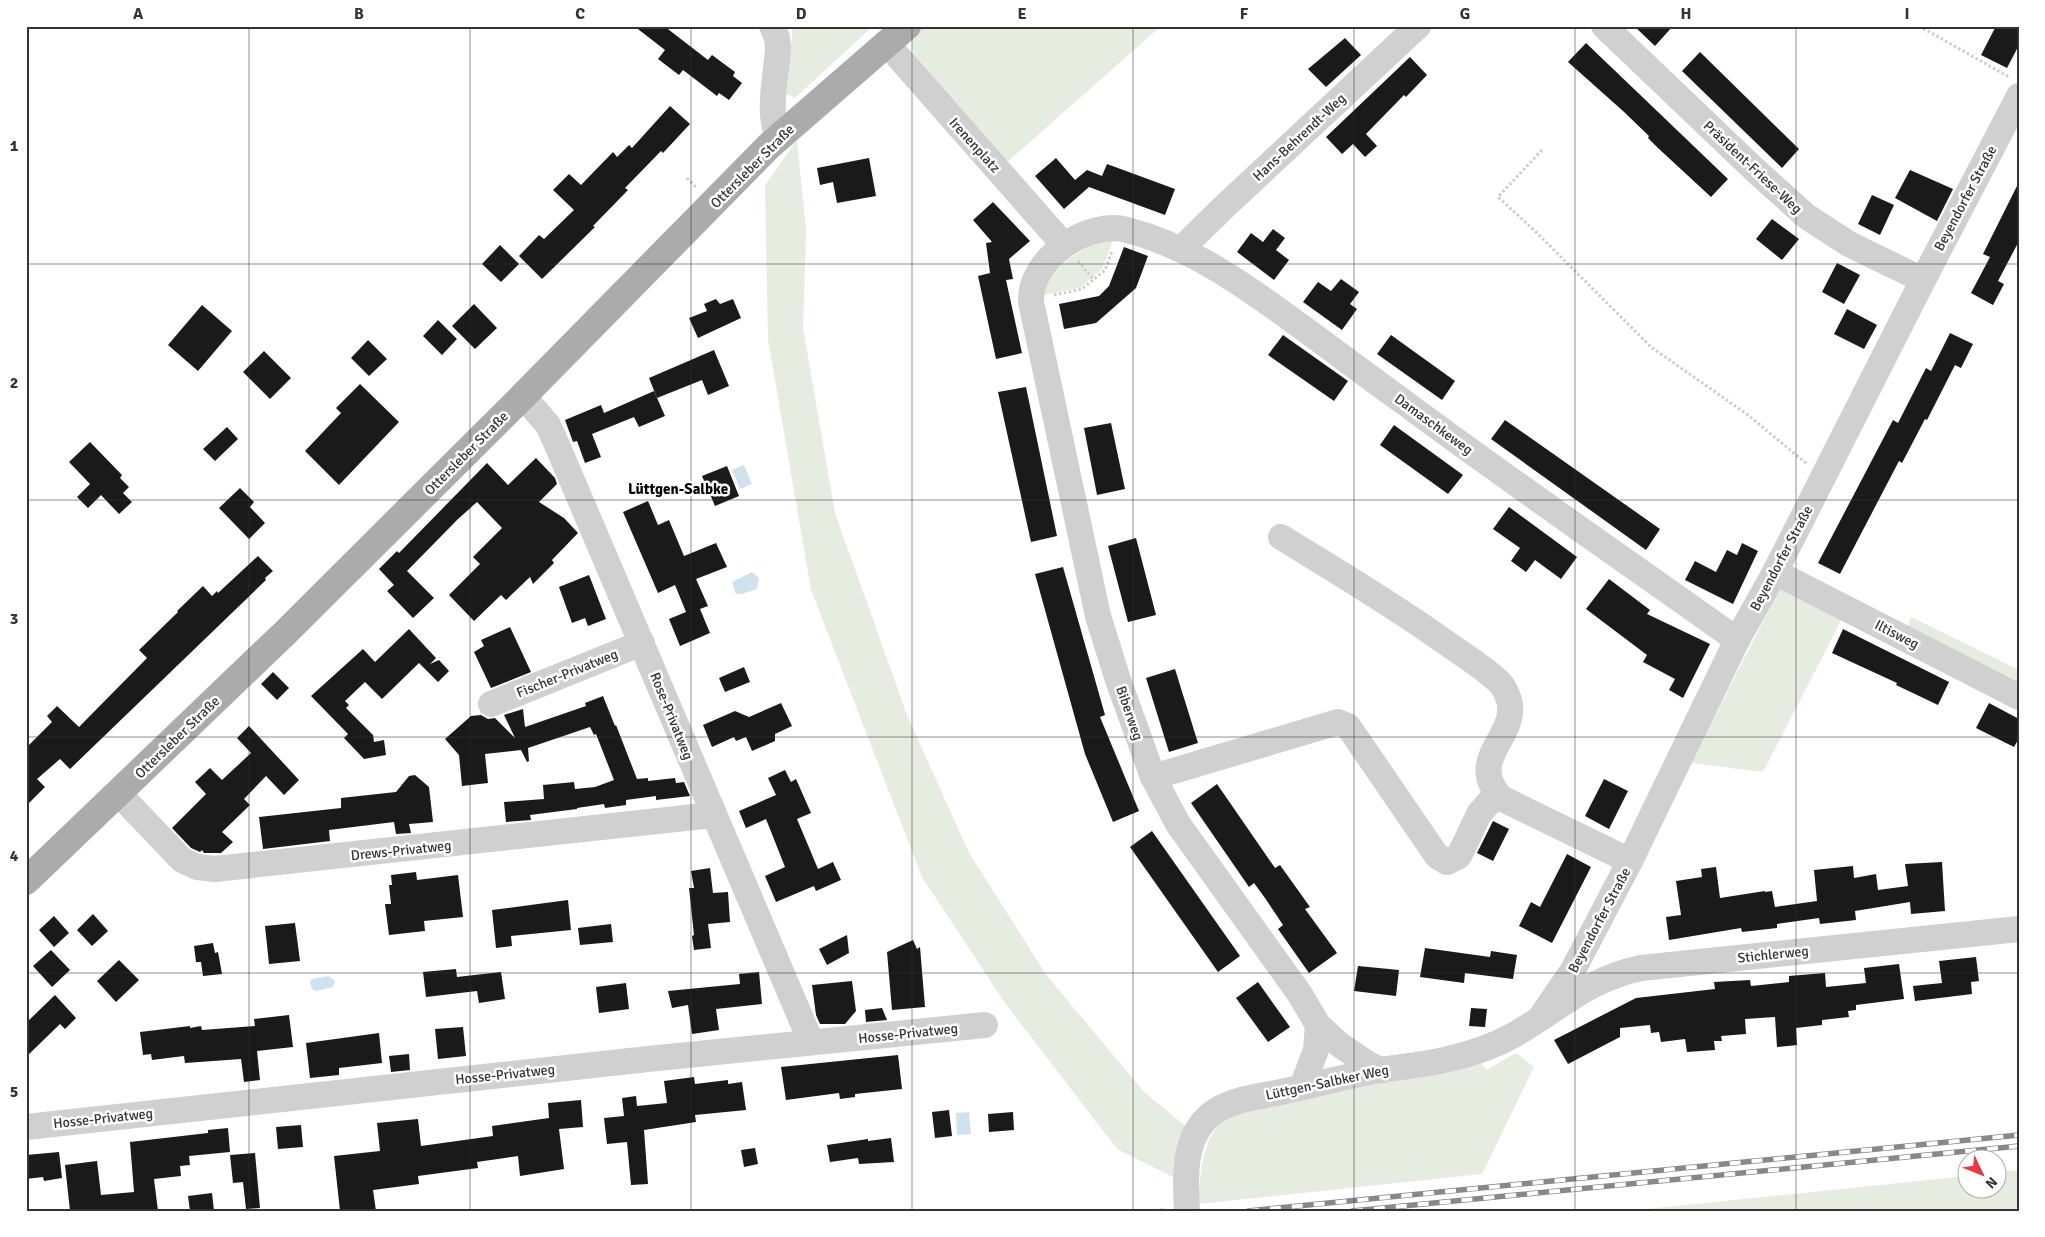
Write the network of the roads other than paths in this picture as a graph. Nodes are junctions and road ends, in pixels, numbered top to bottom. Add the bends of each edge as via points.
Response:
1 (772, 26) edge
2 (908, 26) edge
3 (1418, 26) edge
4 (1604, 26) edge
5 (887, 44) junction
6 (2018, 88) edge
7 (780, 137) junction
8 (1064, 246) junction
9 (1181, 249) junction
10 (1923, 280) junction
11 (524, 396) junction
12 (1281, 537) dead end
13 (1775, 572) junction
14 (1737, 640) junction
15 (642, 643) junction
16 (2019, 696) edge
17 (492, 704) dead end
18 (1153, 777) junction
19 (118, 794) junction
20 (1501, 798) junction
21 (713, 815) junction
22 (1630, 862) junction
23 (26, 881) edge
24 (2019, 929) edge
25 (1540, 1018) junction
26 (985, 1025) dead end
27 (1318, 1025) junction
28 (811, 1042) junction
29 (1381, 1070) junction
30 (1302, 1087) junction
31 (26, 1127) edge
32 (1187, 1209) edge

1 - 7 street via 778,47 773,116 774,129
2 - 5 main road, Ottersleber Straße
3 - 9 street, Hans-Behrendt-Weg
4 - 10 street, Präsident-Friese-Weg via 1806,216 1849,244
5 - 7 main road, Ottersleber Straße
5 - 8 street, Irenenplatz
6 - 10 street, Beyendorfer Straße
7 - 11 main road, Ottersleber Straße
8 - 9 street, Damaschkeweg via 1091,232 1120,228
8 - 18 street, Biberweg via 1036,275 1031,299 1098,616
9 - 14 street, Damaschkeweg via 1253,291 1405,404
10 - 13 street, Beyendorfer Straße
11 - 15 street, Rose-Privatweg via 551,432
11 - 19 main road, Ottersleber Straße
12 - 20 street via 1416,622 1501,684 1509,698 1510,709 1489,762 1488,778
13 - 14 street, Beyendorfer Straße
13 - 16 street, Iltisweg
14 - 22 street, Beyendorfer Straße
15 - 17 street, Fischer-Privatweg
15 - 21 street, Rose-Privatweg
18 - 20 street via 1338,722 1348,726 1437,856 1447,862 1459,856 1479,814 1490,802
18 - 27 street, Biberweg via 1178,824 1299,993
19 - 21 street, Drews-Privatweg via 182,860 207,869 233,869
19 - 23 main road, Ottersleber Straße
20 - 22 street
21 - 28 street, Rose-Privatweg
22 - 25 street, Beyendorfer Straße via 1573,970
24 - 25 street, Stichlerweg via 1641,968 1614,975 1588,987
25 - 29 street, Lüttgen-Salbker Weg via 1511,1036 1472,1053
26 - 28 street, Hosse-Privatweg
27 - 29 street, Biberweg via 1340,1046
27 - 30 street via 1316,1050
28 - 31 street, Hosse-Privatweg
29 - 30 street, Lüttgen-Salbker Weg
30 - 32 street, Lüttgen-Salbker Weg via 1229,1104 1207,1118 1195,1135 1188,1157

